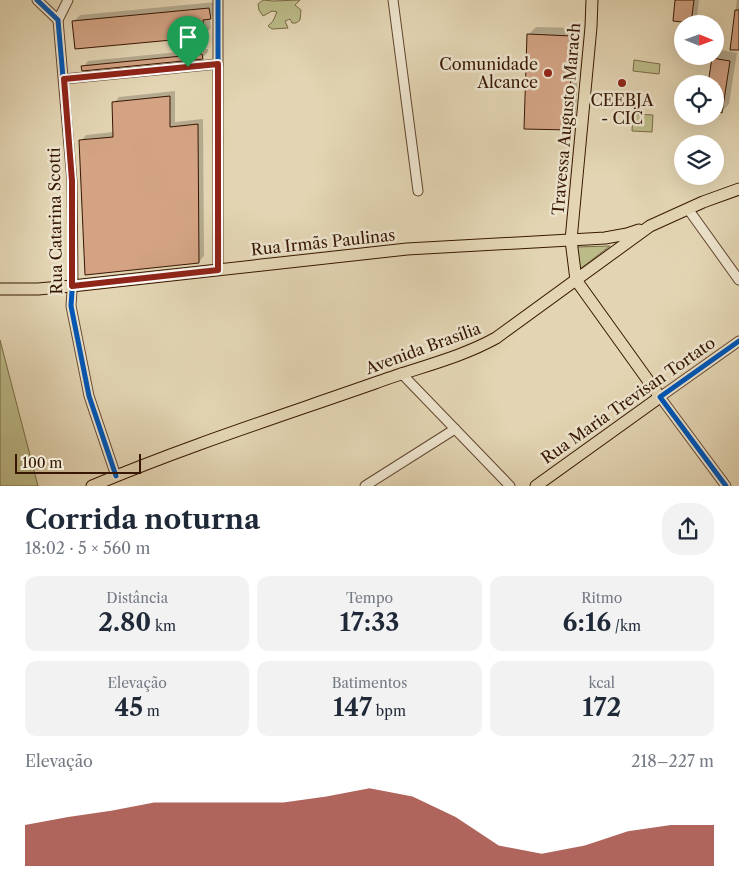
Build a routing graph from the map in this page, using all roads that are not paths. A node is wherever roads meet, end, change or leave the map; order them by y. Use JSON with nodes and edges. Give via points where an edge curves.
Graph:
{"nodes":[{"id":1,"x":37,"y":0,"type":"edge"},
{"id":2,"x":68,"y":0,"type":"edge"},
{"id":3,"x":218,"y":0,"type":"edge"},
{"id":4,"x":392,"y":0,"type":"edge"},
{"id":5,"x":592,"y":0,"type":"edge"},
{"id":6,"x":58,"y":20,"type":"junction"},
{"id":7,"x":218,"y":64,"type":"junction"},
{"id":8,"x":64,"y":79,"type":"junction"},
{"id":9,"x":739,"y":189,"type":"edge"},
{"id":10,"x":418,"y":191,"type":"dead end"},
{"id":11,"x":688,"y":209,"type":"junction"},
{"id":12,"x":650,"y":226,"type":"junction"},
{"id":13,"x":571,"y":240,"type":"junction"},
{"id":14,"x":218,"y":270,"type":"junction"},
{"id":15,"x":576,"y":280,"type":"junction"},
{"id":16,"x":739,"y":280,"type":"edge"},
{"id":17,"x":72,"y":286,"type":"junction"},
{"id":18,"x":0,"y":289,"type":"edge"},
{"id":19,"x":739,"y":341,"type":"edge"},
{"id":20,"x":402,"y":373,"type":"junction"},
{"id":21,"x":660,"y":397,"type":"junction"},
{"id":22,"x":455,"y":429,"type":"junction"},
{"id":23,"x":116,"y":476,"type":"junction"},
{"id":24,"x":92,"y":486,"type":"edge"},
{"id":25,"x":366,"y":486,"type":"edge"},
{"id":26,"x":510,"y":486,"type":"edge"},
{"id":27,"x":536,"y":486,"type":"edge"},
{"id":28,"x":726,"y":486,"type":"edge"}],
"edges":[{"from":1,"to":6,"type":"street"},
{"from":2,"to":6,"type":"street"},
{"from":3,"to":7,"type":"street"},
{"from":4,"to":10,"type":"street"},
{"from":5,"to":13,"type":"main road","name":"Travessa Augusto Marach"},
{"from":6,"to":8,"type":"street","name":"Rua Catarina Scotti"},
{"from":7,"to":8,"type":"street"},
{"from":7,"to":14,"type":"street"},
{"from":8,"to":17,"type":"street","name":"Rua Catarina Scotti","via":[[72,181]]},
{"from":9,"to":11,"type":"main road","name":"Avenida Brasília"},
{"from":11,"to":12,"type":"main road","name":"Avenida Brasília"},
{"from":11,"to":16,"type":"street"},
{"from":12,"to":13,"type":"main road","name":"Rua Irmãs Paulinas","via":[[617,236]]},
{"from":12,"to":15,"type":"main road","name":"Avenida Brasília"},
{"from":13,"to":14,"type":"main road","name":"Rua Irmãs Paulinas","via":[[407,249]]},
{"from":13,"to":15,"type":"main road","name":"Travessa Augusto Marach"},
{"from":14,"to":17,"type":"main road","name":"Rua Irmãs Paulinas"},
{"from":15,"to":20,"type":"main road","name":"Avenida Brasília","via":[[496,338],[475,349]]},
{"from":15,"to":21,"type":"main road"},
{"from":17,"to":18,"type":"main road","name":"Rua Irmãs Paulinas"},
{"from":17,"to":23,"type":"street","name":"Rua Catarina Scotti","via":[[71,306],[89,396]]},
{"from":19,"to":21,"type":"street","name":"Rua Maria Trevisan Tortato"},
{"from":20,"to":22,"type":"street"},
{"from":20,"to":23,"type":"main road","name":"Avenida Brasília"},
{"from":21,"to":27,"type":"main road","name":"Rua Maria Trevisan Tortato"},
{"from":21,"to":28,"type":"street"},
{"from":22,"to":25,"type":"street"},
{"from":22,"to":26,"type":"street"},
{"from":23,"to":24,"type":"main road","name":"Avenida Brasília"}]}
